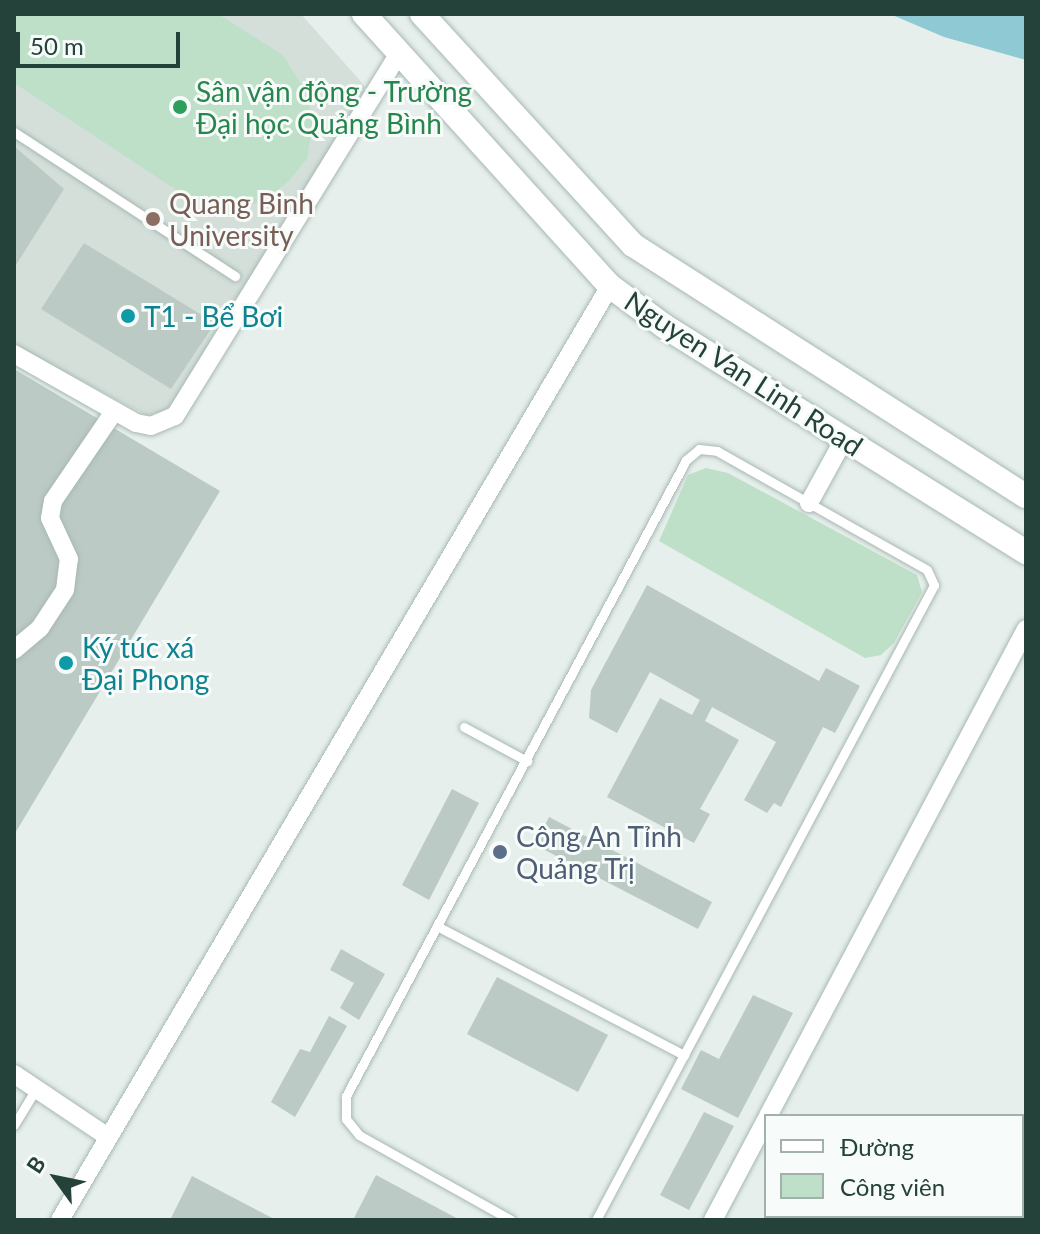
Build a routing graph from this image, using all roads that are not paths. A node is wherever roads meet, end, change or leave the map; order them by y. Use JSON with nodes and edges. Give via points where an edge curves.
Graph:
{"nodes":[{"id":1,"x":364,"y":14,"type":"edge"},
{"id":2,"x":422,"y":14,"type":"edge"},
{"id":3,"x":399,"y":53,"type":"junction"},
{"id":4,"x":14,"y":132,"type":"edge"},
{"id":5,"x":235,"y":276,"type":"dead end"},
{"id":6,"x":610,"y":286,"type":"junction"},
{"id":7,"x":14,"y":354,"type":"edge"},
{"id":8,"x":113,"y":413,"type":"junction"},
{"id":9,"x":844,"y":439,"type":"junction"},
{"id":10,"x":1026,"y":496,"type":"edge"},
{"id":11,"x":809,"y":503,"type":"junction"},
{"id":12,"x":1026,"y":552,"type":"edge"},
{"id":13,"x":1026,"y":629,"type":"edge"},
{"id":14,"x":14,"y":650,"type":"edge"},
{"id":15,"x":464,"y":727,"type":"dead end"},
{"id":16,"x":527,"y":761,"type":"junction"},
{"id":17,"x":437,"y":926,"type":"junction"},
{"id":18,"x":684,"y":1055,"type":"junction"},
{"id":19,"x":14,"y":1074,"type":"edge"},
{"id":20,"x":36,"y":1089,"type":"junction"},
{"id":21,"x":769,"y":1114,"type":"edge"},
{"id":22,"x":764,"y":1124,"type":"edge"},
{"id":23,"x":14,"y":1125,"type":"edge"},
{"id":24,"x":108,"y":1137,"type":"junction"},
{"id":25,"x":60,"y":1220,"type":"edge"},
{"id":26,"x":511,"y":1220,"type":"edge"},
{"id":27,"x":596,"y":1220,"type":"edge"},
{"id":28,"x":713,"y":1220,"type":"edge"}],
"edges":[{"from":1,"to":3,"type":"street","name":"Nguyen Van Linh Road"},
{"from":2,"to":10,"type":"street","name":"Nguyen Van Linh Road","via":[[633,245]]},
{"from":3,"to":6,"type":"street","name":"Nguyen Van Linh Road"},
{"from":3,"to":8,"type":"street","via":[[183,408],[151,426]]},
{"from":4,"to":5,"type":"lane"},
{"from":6,"to":9,"type":"street","name":"Nguyen Van Linh Road"},
{"from":6,"to":24,"type":"street"},
{"from":7,"to":8,"type":"street"},
{"from":8,"to":14,"type":"street","via":[[53,501],[50,518],[69,559],[65,590],[40,628]]},
{"from":9,"to":11,"type":"street"},
{"from":9,"to":12,"type":"street","name":"Nguyen Van Linh Road"},
{"from":11,"to":16,"type":"lane","via":[[717,451],[699,449],[686,460]]},
{"from":11,"to":18,"type":"lane","via":[[927,570],[934,585]]},
{"from":13,"to":21,"type":"street"},
{"from":15,"to":16,"type":"lane"},
{"from":16,"to":17,"type":"lane"},
{"from":17,"to":18,"type":"lane"},
{"from":17,"to":26,"type":"lane","via":[[357,1070],[346,1096],[346,1119],[359,1135]]},
{"from":18,"to":27,"type":"lane"},
{"from":19,"to":20,"type":"street"},
{"from":20,"to":23,"type":"lane"},
{"from":20,"to":24,"type":"street"},
{"from":22,"to":28,"type":"street"},
{"from":24,"to":25,"type":"street"}]}
